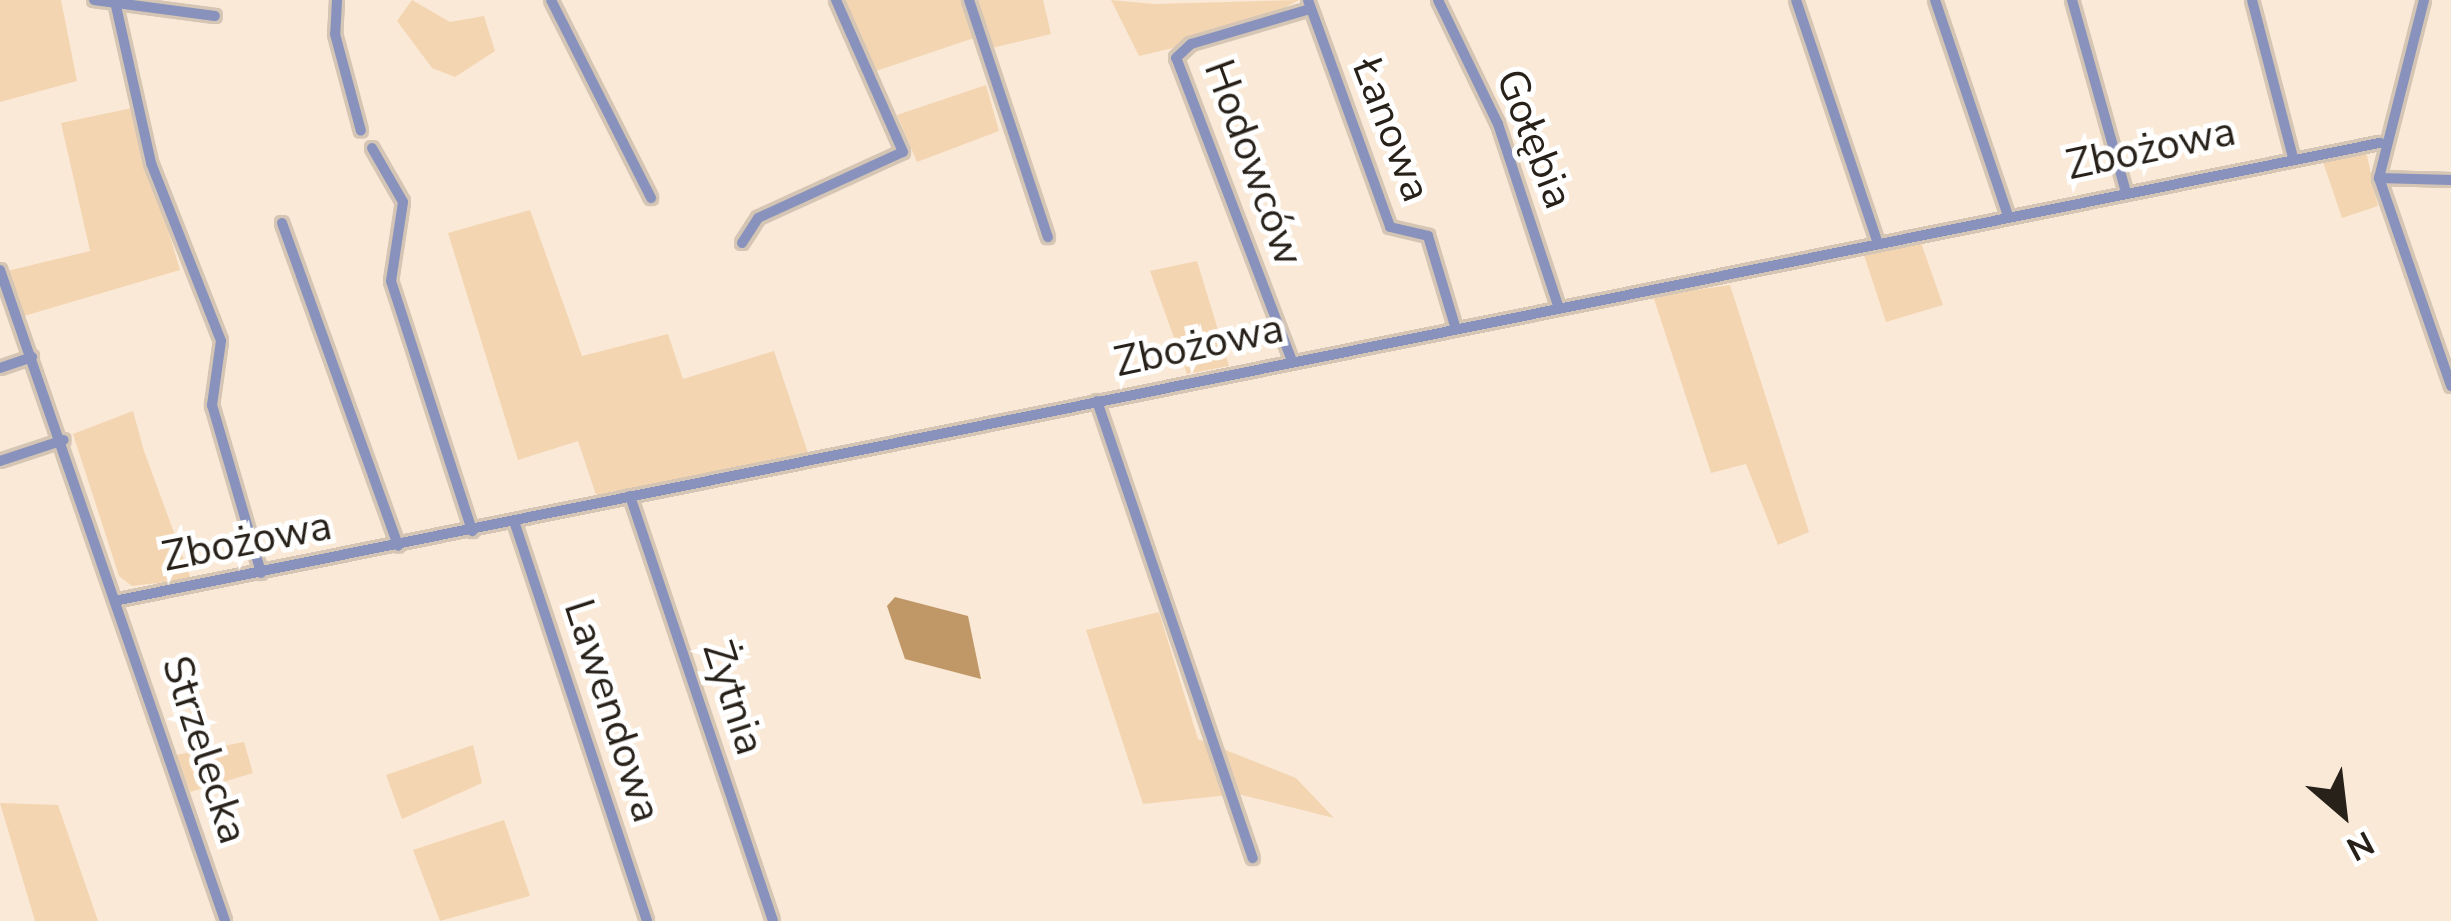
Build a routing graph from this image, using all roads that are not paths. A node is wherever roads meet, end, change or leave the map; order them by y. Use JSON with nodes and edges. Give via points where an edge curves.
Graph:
{"nodes":[{"id":1,"x":94,"y":0,"type":"edge"},
{"id":2,"x":338,"y":0,"type":"edge"},
{"id":3,"x":551,"y":0,"type":"edge"},
{"id":4,"x":836,"y":0,"type":"edge"},
{"id":5,"x":969,"y":0,"type":"edge"},
{"id":6,"x":1438,"y":0,"type":"edge"},
{"id":7,"x":1796,"y":0,"type":"edge"},
{"id":8,"x":1935,"y":0,"type":"edge"},
{"id":9,"x":2072,"y":0,"type":"edge"},
{"id":10,"x":2252,"y":0,"type":"edge"},
{"id":11,"x":2424,"y":0,"type":"edge"},
{"id":12,"x":1309,"y":4,"type":"edge"},
{"id":13,"x":116,"y":6,"type":"junction"},
{"id":14,"x":215,"y":16,"type":"dead end"},
{"id":15,"x":361,"y":131,"type":"dead end"},
{"id":16,"x":2380,"y":143,"type":"junction"},
{"id":17,"x":372,"y":148,"type":"dead end"},
{"id":18,"x":2292,"y":154,"type":"junction"},
{"id":19,"x":2379,"y":178,"type":"junction"},
{"id":20,"x":2451,"y":180,"type":"edge"},
{"id":21,"x":2125,"y":188,"type":"junction"},
{"id":22,"x":651,"y":198,"type":"dead end"},
{"id":23,"x":2008,"y":213,"type":"junction"},
{"id":24,"x":282,"y":223,"type":"dead end"},
{"id":25,"x":1048,"y":237,"type":"dead end"},
{"id":26,"x":1877,"y":240,"type":"junction"},
{"id":27,"x":742,"y":244,"type":"dead end"},
{"id":28,"x":0,"y":270,"type":"edge"},
{"id":29,"x":1558,"y":305,"type":"junction"},
{"id":30,"x":1455,"y":326,"type":"junction"},
{"id":31,"x":32,"y":357,"type":"junction"},
{"id":32,"x":1292,"y":361,"type":"junction"},
{"id":33,"x":0,"y":368,"type":"edge"},
{"id":34,"x":2451,"y":386,"type":"edge"},
{"id":35,"x":1097,"y":401,"type":"junction"},
{"id":36,"x":64,"y":440,"type":"junction"},
{"id":37,"x":0,"y":461,"type":"edge"},
{"id":38,"x":630,"y":496,"type":"junction"},
{"id":39,"x":514,"y":521,"type":"junction"},
{"id":40,"x":472,"y":531,"type":"junction"},
{"id":41,"x":398,"y":546,"type":"junction"},
{"id":42,"x":261,"y":573,"type":"junction"},
{"id":43,"x":119,"y":601,"type":"junction"},
{"id":44,"x":1253,"y":858,"type":"dead end"},
{"id":45,"x":226,"y":921,"type":"edge"},
{"id":46,"x":647,"y":921,"type":"edge"},
{"id":47,"x":772,"y":921,"type":"edge"}],
"edges":[{"from":1,"to":13,"type":"street"},
{"from":2,"to":15,"type":"street","via":[[335,34]]},
{"from":3,"to":22,"type":"street"},
{"from":4,"to":27,"type":"street","via":[[903,152],[758,218]]},
{"from":5,"to":25,"type":"street"},
{"from":6,"to":29,"type":"street","name":"Gołębia","via":[[1498,124]]},
{"from":7,"to":26,"type":"street"},
{"from":8,"to":23,"type":"street"},
{"from":9,"to":21,"type":"street"},
{"from":10,"to":18,"type":"street","name":"Zbożowa"},
{"from":11,"to":16,"type":"street"},
{"from":12,"to":30,"type":"street","name":"Łanowa","via":[[1390,227],[1428,236]]},
{"from":12,"to":32,"type":"street","name":"Hodowców","via":[[1191,44],[1176,58]]},
{"from":13,"to":14,"type":"street"},
{"from":13,"to":42,"type":"street","via":[[151,163],[221,341],[209,390]]},
{"from":16,"to":18,"type":"street","name":"Zbożowa"},
{"from":16,"to":19,"type":"street"},
{"from":17,"to":40,"type":"street","via":[[403,202],[391,281]]},
{"from":18,"to":21,"type":"street","name":"Zbożowa"},
{"from":19,"to":20,"type":"street"},
{"from":19,"to":34,"type":"street"},
{"from":21,"to":23,"type":"street","name":"Zbożowa"},
{"from":23,"to":26,"type":"street","name":"Zbożowa"},
{"from":24,"to":41,"type":"street"},
{"from":26,"to":29,"type":"street","name":"Zbożowa"},
{"from":28,"to":31,"type":"street","name":"Strzelecka"},
{"from":29,"to":30,"type":"street","name":"Zbożowa"},
{"from":30,"to":32,"type":"street","name":"Zbożowa"},
{"from":31,"to":33,"type":"street"},
{"from":31,"to":36,"type":"street","name":"Strzelecka"},
{"from":32,"to":35,"type":"street","name":"Zbożowa"},
{"from":35,"to":38,"type":"street","name":"Zbożowa"},
{"from":35,"to":44,"type":"street"},
{"from":36,"to":37,"type":"street"},
{"from":36,"to":43,"type":"street","name":"Strzelecka"},
{"from":38,"to":39,"type":"street","name":"Zbożowa"},
{"from":38,"to":47,"type":"street","name":"Żytnia"},
{"from":39,"to":40,"type":"street","name":"Zbożowa"},
{"from":39,"to":46,"type":"street","name":"Lawendowa"},
{"from":40,"to":41,"type":"street","name":"Zbożowa"},
{"from":41,"to":42,"type":"street","name":"Zbożowa"},
{"from":42,"to":43,"type":"street","name":"Zbożowa"},
{"from":43,"to":45,"type":"street","name":"Strzelecka"}]}
